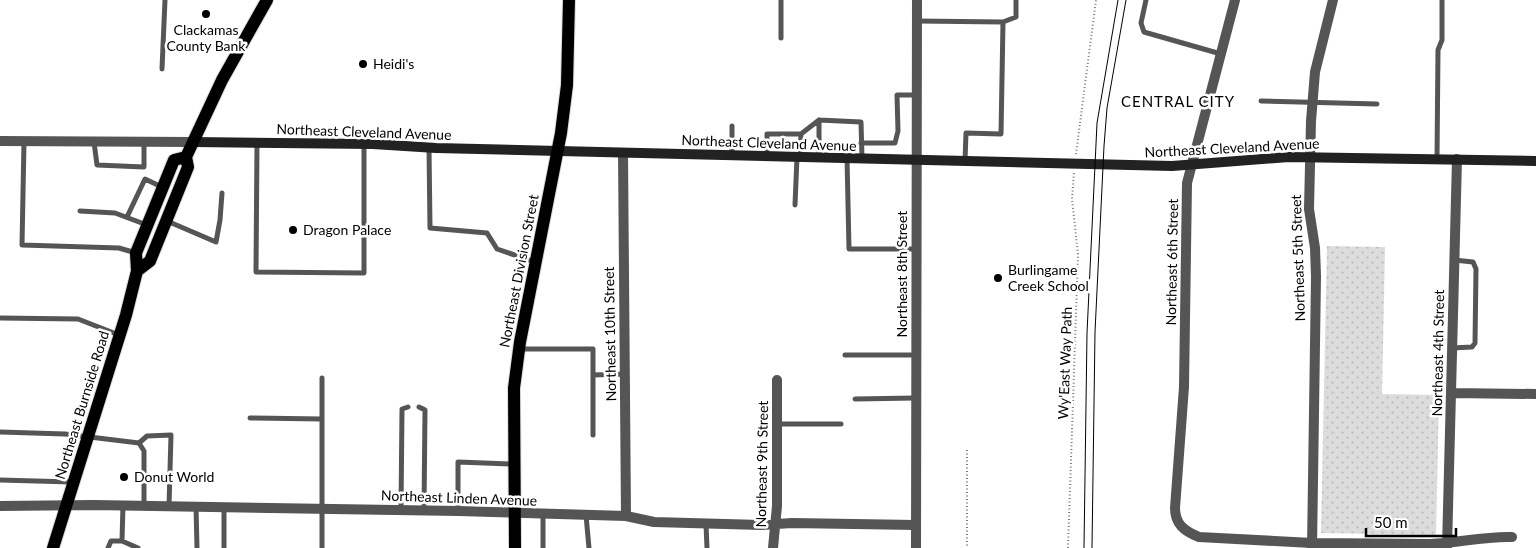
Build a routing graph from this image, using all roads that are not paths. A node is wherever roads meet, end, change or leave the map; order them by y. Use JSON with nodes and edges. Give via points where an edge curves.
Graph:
{"nodes":[{"id":1,"x":165,"y":0,"type":"edge"},
{"id":2,"x":268,"y":0,"type":"edge"},
{"id":3,"x":569,"y":0,"type":"edge"},
{"id":4,"x":781,"y":0,"type":"edge"},
{"id":5,"x":917,"y":0,"type":"edge"},
{"id":6,"x":1016,"y":0,"type":"edge"},
{"id":7,"x":1146,"y":0,"type":"edge"},
{"id":8,"x":1235,"y":0,"type":"edge"},
{"id":9,"x":1333,"y":0,"type":"edge"},
{"id":10,"x":1442,"y":0,"type":"edge"},
{"id":11,"x":916,"y":21,"type":"junction"},
{"id":12,"x":1003,"y":22,"type":"junction"},
{"id":13,"x":781,"y":38,"type":"dead end"},
{"id":14,"x":1221,"y":54,"type":"junction"},
{"id":15,"x":162,"y":69,"type":"dead end"},
{"id":16,"x":916,"y":94,"type":"junction"},
{"id":17,"x":1261,"y":101,"type":"dead end"},
{"id":18,"x":1312,"y":102,"type":"junction"},
{"id":19,"x":1377,"y":104,"type":"dead end"},
{"id":20,"x":820,"y":120,"type":"junction"},
{"id":21,"x":732,"y":126,"type":"dead end"},
{"id":22,"x":801,"y":134,"type":"junction"},
{"id":23,"x":0,"y":141,"type":"edge"},
{"id":24,"x":24,"y":142,"type":"junction"},
{"id":25,"x":94,"y":142,"type":"junction"},
{"id":26,"x":193,"y":142,"type":"junction"},
{"id":27,"x":257,"y":142,"type":"junction"},
{"id":28,"x":144,"y":143,"type":"junction"},
{"id":29,"x":861,"y":143,"type":"junction"},
{"id":30,"x":364,"y":144,"type":"junction"},
{"id":31,"x":429,"y":148,"type":"junction"},
{"id":32,"x":558,"y":151,"type":"junction"},
{"id":33,"x":623,"y":152,"type":"junction"},
{"id":34,"x":732,"y":155,"type":"junction"},
{"id":35,"x":186,"y":156,"type":"junction"},
{"id":36,"x":767,"y":156,"type":"junction"},
{"id":37,"x":1310,"y":156,"type":"junction"},
{"id":38,"x":799,"y":157,"type":"junction"},
{"id":39,"x":819,"y":158,"type":"junction"},
{"id":40,"x":847,"y":158,"type":"junction"},
{"id":41,"x":862,"y":159,"type":"junction"},
{"id":42,"x":1437,"y":159,"type":"junction"},
{"id":43,"x":1457,"y":159,"type":"junction"},
{"id":44,"x":915,"y":160,"type":"junction"},
{"id":45,"x":965,"y":161,"type":"junction"},
{"id":46,"x":1536,"y":161,"type":"edge"},
{"id":47,"x":1192,"y":166,"type":"junction"},
{"id":48,"x":144,"y":167,"type":"junction"},
{"id":49,"x":145,"y":179,"type":"junction"},
{"id":50,"x":162,"y":188,"type":"junction"},
{"id":51,"x":222,"y":193,"type":"dead end"},
{"id":52,"x":795,"y":205,"type":"dead end"},
{"id":53,"x":80,"y":211,"type":"dead end"},
{"id":54,"x":127,"y":217,"type":"junction"},
{"id":55,"x":166,"y":221,"type":"junction"},
{"id":56,"x":147,"y":225,"type":"junction"},
{"id":57,"x":915,"y":249,"type":"junction"},
{"id":58,"x":136,"y":253,"type":"junction"},
{"id":59,"x":1454,"y":260,"type":"junction"},
{"id":60,"x":536,"y":262,"type":"junction"},
{"id":61,"x":137,"y":271,"type":"junction"},
{"id":62,"x":0,"y":318,"type":"edge"},
{"id":63,"x":120,"y":335,"type":"junction"},
{"id":64,"x":1452,"y":348,"type":"junction"},
{"id":65,"x":519,"y":349,"type":"junction"},
{"id":66,"x":845,"y":355,"type":"dead end"},
{"id":67,"x":916,"y":355,"type":"junction"},
{"id":68,"x":624,"y":374,"type":"junction"},
{"id":69,"x":593,"y":375,"type":"junction"},
{"id":70,"x":322,"y":378,"type":"dead end"},
{"id":71,"x":777,"y":380,"type":"dead end"},
{"id":72,"x":1451,"y":393,"type":"junction"},
{"id":73,"x":1536,"y":394,"type":"edge"},
{"id":74,"x":916,"y":398,"type":"junction"},
{"id":75,"x":855,"y":399,"type":"dead end"},
{"id":76,"x":408,"y":406,"type":"dead end"},
{"id":77,"x":418,"y":407,"type":"dead end"},
{"id":78,"x":250,"y":418,"type":"dead end"},
{"id":79,"x":322,"y":419,"type":"junction"},
{"id":80,"x":777,"y":424,"type":"junction"},
{"id":81,"x":841,"y":424,"type":"dead end"},
{"id":82,"x":0,"y":432,"type":"edge"},
{"id":83,"x":593,"y":435,"type":"dead end"},
{"id":84,"x":88,"y":437,"type":"junction"},
{"id":85,"x":139,"y":443,"type":"junction"},
{"id":86,"x":513,"y":464,"type":"junction"},
{"id":87,"x":0,"y":480,"type":"edge"},
{"id":88,"x":74,"y":482,"type":"junction"},
{"id":89,"x":123,"y":505,"type":"junction"},
{"id":90,"x":0,"y":506,"type":"edge"},
{"id":91,"x":66,"y":506,"type":"junction"},
{"id":92,"x":144,"y":506,"type":"junction"},
{"id":93,"x":169,"y":506,"type":"junction"},
{"id":94,"x":196,"y":507,"type":"junction"},
{"id":95,"x":224,"y":507,"type":"junction"},
{"id":96,"x":322,"y":508,"type":"junction"},
{"id":97,"x":402,"y":510,"type":"junction"},
{"id":98,"x":424,"y":510,"type":"junction"},
{"id":99,"x":458,"y":511,"type":"junction"},
{"id":100,"x":514,"y":513,"type":"junction"},
{"id":101,"x":543,"y":515,"type":"junction"},
{"id":102,"x":586,"y":515,"type":"junction"},
{"id":103,"x":626,"y":516,"type":"junction"},
{"id":104,"x":706,"y":524,"type":"junction"},
{"id":105,"x":775,"y":524,"type":"junction"},
{"id":106,"x":916,"y":525,"type":"junction"},
{"id":107,"x":1512,"y":536,"type":"dead end"},
{"id":108,"x":122,"y":541,"type":"junction"},
{"id":109,"x":1312,"y":545,"type":"edge"},
{"id":110,"x":1447,"y":546,"type":"edge"},
{"id":111,"x":53,"y":548,"type":"edge"},
{"id":112,"x":108,"y":548,"type":"edge"},
{"id":113,"x":138,"y":548,"type":"edge"},
{"id":114,"x":197,"y":548,"type":"edge"},
{"id":115,"x":224,"y":548,"type":"edge"},
{"id":116,"x":322,"y":548,"type":"edge"},
{"id":117,"x":515,"y":548,"type":"edge"},
{"id":118,"x":543,"y":548,"type":"edge"},
{"id":119,"x":589,"y":548,"type":"edge"},
{"id":120,"x":707,"y":548,"type":"edge"},
{"id":121,"x":774,"y":548,"type":"edge"},
{"id":122,"x":916,"y":548,"type":"edge"}],
"edges":[{"from":1,"to":15,"type":"lane"},
{"from":2,"to":26,"type":"main road","name":"Northeast Burnside Road","via":[[222,80]]},
{"from":3,"to":32,"type":"main road","name":"Northeast Division Street","via":[[567,86]]},
{"from":4,"to":13,"type":"lane"},
{"from":5,"to":11,"type":"street","name":"Northeast 8th Street"},
{"from":6,"to":12,"type":"lane","via":[[1016,17]]},
{"from":7,"to":14,"type":"lane","via":[[1141,22],[1144,32]]},
{"from":8,"to":14,"type":"street","name":"Northeast 6th Street"},
{"from":9,"to":18,"type":"street","name":"Northeast 5th Street","via":[[1317,61]]},
{"from":10,"to":42,"type":"lane"},
{"from":11,"to":12,"type":"lane"},
{"from":11,"to":16,"type":"street","name":"Northeast 8th Street"},
{"from":12,"to":45,"type":"lane","via":[[1001,134],[966,133]]},
{"from":14,"to":47,"type":"street","name":"Northeast 6th Street"},
{"from":16,"to":29,"type":"lane","via":[[897,96],[895,143]]},
{"from":16,"to":44,"type":"street","name":"Northeast 8th Street"},
{"from":17,"to":18,"type":"lane"},
{"from":18,"to":19,"type":"lane"},
{"from":18,"to":37,"type":"street","name":"Northeast 5th Street"},
{"from":20,"to":22,"type":"lane"},
{"from":20,"to":29,"type":"lane","via":[[861,122]]},
{"from":20,"to":39,"type":"lane"},
{"from":21,"to":34,"type":"lane"},
{"from":22,"to":36,"type":"lane","via":[[767,134]]},
{"from":22,"to":38,"type":"lane"},
{"from":23,"to":24,"type":"street","name":"Northeast Cleveland Avenue"},
{"from":24,"to":25,"type":"street","name":"Northeast Cleveland Avenue"},
{"from":24,"to":58,"type":"lane","via":[[22,246],[120,248]]},
{"from":25,"to":28,"type":"street","name":"Northeast Cleveland Avenue"},
{"from":25,"to":48,"type":"lane","via":[[97,165]]},
{"from":26,"to":27,"type":"main road","name":"Northeast Cleveland Avenue"},
{"from":26,"to":28,"type":"street","name":"Northeast Cleveland Avenue"},
{"from":26,"to":35,"type":"main road","name":"Northeast Burnside Road"},
{"from":27,"to":30,"type":"main road","name":"Northeast Cleveland Avenue"},
{"from":27,"to":30,"type":"lane","via":[[256,272],[364,273]]},
{"from":28,"to":48,"type":"lane"},
{"from":29,"to":41,"type":"lane"},
{"from":30,"to":31,"type":"main road","name":"Northeast Cleveland Avenue"},
{"from":31,"to":32,"type":"main road","name":"Northeast Cleveland Avenue"},
{"from":31,"to":60,"type":"lane","via":[[430,228],[487,233],[497,249]]},
{"from":32,"to":33,"type":"main road","name":"Northeast Cleveland Avenue"},
{"from":32,"to":60,"type":"main road","name":"Northeast Division Street"},
{"from":33,"to":34,"type":"main road","name":"Northeast Cleveland Avenue"},
{"from":33,"to":68,"type":"street","name":"Northeast 10th Street"},
{"from":34,"to":36,"type":"main road","name":"Northeast Cleveland Avenue"},
{"from":35,"to":50,"type":"main road","name":"Northeast Burnside Road","via":[[174,160]]},
{"from":35,"to":55,"type":"main road","name":"Northeast Burnside Road","via":[[188,168]]},
{"from":36,"to":38,"type":"main road","name":"Northeast Cleveland Avenue"},
{"from":37,"to":42,"type":"main road","name":"Northeast Cleveland Avenue"},
{"from":37,"to":47,"type":"main road","name":"Northeast Cleveland Avenue"},
{"from":37,"to":109,"type":"street","name":"Northeast 5th Street","via":[[1309,209],[1316,276]]},
{"from":38,"to":39,"type":"main road","name":"Northeast Cleveland Avenue"},
{"from":38,"to":52,"type":"lane"},
{"from":39,"to":40,"type":"main road","name":"Northeast Cleveland Avenue"},
{"from":40,"to":41,"type":"main road","name":"Northeast Cleveland Avenue"},
{"from":40,"to":57,"type":"lane","via":[[849,248]]},
{"from":41,"to":44,"type":"main road","name":"Northeast Cleveland Avenue"},
{"from":42,"to":43,"type":"main road","name":"Northeast Cleveland Avenue"},
{"from":43,"to":46,"type":"main road","name":"Northeast Cleveland Avenue"},
{"from":43,"to":59,"type":"street","name":"Northeast 4th Street"},
{"from":44,"to":45,"type":"main road","name":"Northeast Cleveland Avenue"},
{"from":44,"to":57,"type":"street","name":"Northeast 8th Street"},
{"from":45,"to":47,"type":"main road","name":"Northeast Cleveland Avenue"},
{"from":47,"to":109,"type":"street","name":"Northeast 6th Street","via":[[1187,183],[1184,387],[1175,508],[1177,522],[1199,537]]},
{"from":48,"to":49,"type":"lane"},
{"from":49,"to":50,"type":"lane"},
{"from":49,"to":54,"type":"lane"},
{"from":50,"to":56,"type":"main road","name":"Northeast Burnside Road"},
{"from":51,"to":55,"type":"lane","via":[[216,242]]},
{"from":53,"to":54,"type":"lane"},
{"from":54,"to":56,"type":"lane"},
{"from":55,"to":61,"type":"main road","name":"Northeast Burnside Road","via":[[150,260]]},
{"from":56,"to":58,"type":"main road","name":"Northeast Burnside Road"},
{"from":57,"to":67,"type":"street","name":"Northeast 8th Street"},
{"from":58,"to":61,"type":"main road","name":"Northeast Burnside Road"},
{"from":59,"to":64,"type":"street","name":"Northeast 4th Street"},
{"from":59,"to":64,"type":"lane","via":[[1473,262],[1476,269],[1475,343],[1472,347]]},
{"from":60,"to":65,"type":"main road","name":"Northeast Division Street"},
{"from":61,"to":63,"type":"main road","name":"Northeast Burnside Road"},
{"from":62,"to":63,"type":"lane","via":[[78,320]]},
{"from":63,"to":84,"type":"main road","name":"Northeast Burnside Road"},
{"from":64,"to":72,"type":"street","name":"Northeast 4th Street"},
{"from":65,"to":69,"type":"lane","via":[[593,349]]},
{"from":65,"to":86,"type":"main road","name":"Northeast Division Street","via":[[514,388]]},
{"from":66,"to":67,"type":"lane"},
{"from":67,"to":74,"type":"street","name":"Northeast 8th Street"},
{"from":68,"to":69,"type":"lane"},
{"from":68,"to":103,"type":"street","name":"Northeast 10th Street"},
{"from":69,"to":83,"type":"lane"},
{"from":70,"to":79,"type":"lane"},
{"from":71,"to":80,"type":"street","name":"Northeast 9th Street"},
{"from":72,"to":73,"type":"street"},
{"from":72,"to":110,"type":"street","name":"Northeast 4th Street"},
{"from":74,"to":75,"type":"lane"},
{"from":74,"to":106,"type":"street","name":"Northeast 8th Street"},
{"from":76,"to":97,"type":"lane","via":[[402,409]]},
{"from":77,"to":98,"type":"lane","via":[[425,410]]},
{"from":78,"to":79,"type":"lane"},
{"from":79,"to":96,"type":"lane"},
{"from":80,"to":81,"type":"lane"},
{"from":80,"to":105,"type":"street","name":"Northeast 9th Street"},
{"from":82,"to":84,"type":"lane"},
{"from":84,"to":85,"type":"lane"},
{"from":84,"to":88,"type":"main road","name":"Northeast Burnside Road"},
{"from":85,"to":92,"type":"lane","via":[[144,451]]},
{"from":85,"to":93,"type":"lane","via":[[147,436],[171,435]]},
{"from":86,"to":99,"type":"lane","via":[[458,462]]},
{"from":86,"to":100,"type":"main road","name":"Northeast Division Street"},
{"from":87,"to":88,"type":"lane"},
{"from":88,"to":91,"type":"main road","name":"Northeast Burnside Road"},
{"from":89,"to":91,"type":"street","name":"Northeast Linden Avenue"},
{"from":89,"to":92,"type":"street","name":"Northeast Linden Avenue"},
{"from":89,"to":108,"type":"lane"},
{"from":90,"to":91,"type":"street","name":"Northeast Linden Avenue"},
{"from":91,"to":111,"type":"main road","name":"Northeast Burnside Road"},
{"from":92,"to":93,"type":"street","name":"Northeast Linden Avenue"},
{"from":93,"to":94,"type":"street","name":"Northeast Linden Avenue"},
{"from":94,"to":95,"type":"street","name":"Northeast Linden Avenue"},
{"from":94,"to":114,"type":"lane"},
{"from":95,"to":96,"type":"street","name":"Northeast Linden Avenue"},
{"from":95,"to":115,"type":"lane"},
{"from":96,"to":97,"type":"street","name":"Northeast Linden Avenue"},
{"from":96,"to":116,"type":"lane"},
{"from":97,"to":98,"type":"street","name":"Northeast Linden Avenue"},
{"from":98,"to":99,"type":"street","name":"Northeast Linden Avenue"},
{"from":99,"to":100,"type":"street","name":"Northeast Linden Avenue"},
{"from":100,"to":101,"type":"street","name":"Northeast Linden Avenue"},
{"from":100,"to":117,"type":"main road","name":"Northeast Division Street"},
{"from":101,"to":102,"type":"street","name":"Northeast Linden Avenue"},
{"from":101,"to":118,"type":"lane"},
{"from":102,"to":103,"type":"street","name":"Northeast Linden Avenue"},
{"from":102,"to":119,"type":"lane"},
{"from":103,"to":104,"type":"street","name":"Northeast Linden Avenue","via":[[654,522]]},
{"from":104,"to":105,"type":"street","name":"Northeast Linden Avenue"},
{"from":104,"to":120,"type":"lane"},
{"from":105,"to":106,"type":"street","name":"Northeast Linden Avenue"},
{"from":105,"to":121,"type":"street","name":"Northeast 9th Street"},
{"from":106,"to":122,"type":"street","name":"Northeast 8th Street"},
{"from":107,"to":110,"type":"street","via":[[1486,536]]},
{"from":108,"to":112,"type":"lane","via":[[111,540]]},
{"from":108,"to":113,"type":"lane"},
{"from":109,"to":110,"type":"street"}]}
